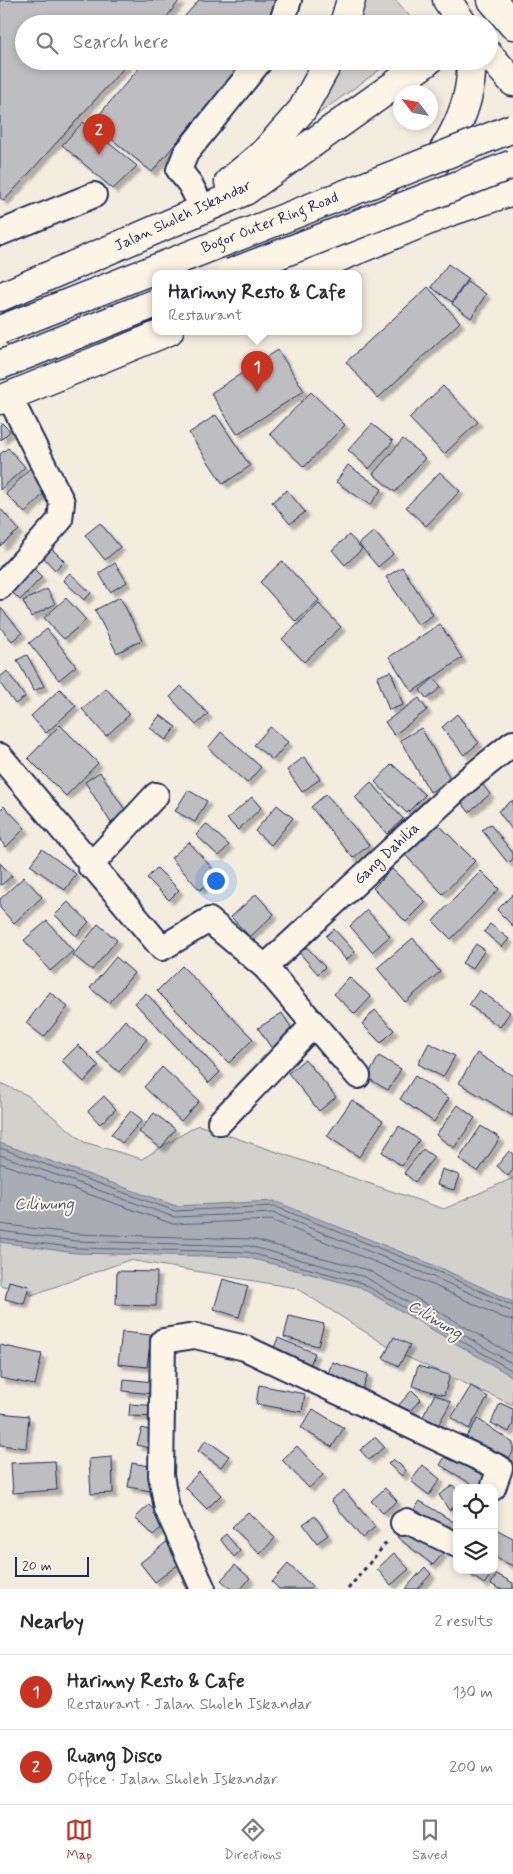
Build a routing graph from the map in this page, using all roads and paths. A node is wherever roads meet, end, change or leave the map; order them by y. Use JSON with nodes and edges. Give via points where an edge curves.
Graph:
{"nodes":[{"id":1,"x":289,"y":0,"type":"edge"},
{"id":2,"x":351,"y":0,"type":"edge"},
{"id":3,"x":447,"y":0,"type":"edge"},
{"id":4,"x":285,"y":15,"type":"edge"},
{"id":5,"x":347,"y":15,"type":"edge"},
{"id":6,"x":457,"y":15,"type":"edge"},
{"id":7,"x":498,"y":65,"type":"edge"},
{"id":8,"x":253,"y":70,"type":"edge"},
{"id":9,"x":324,"y":70,"type":"edge"},
{"id":10,"x":415,"y":70,"type":"edge"},
{"id":11,"x":471,"y":70,"type":"edge"},
{"id":12,"x":513,"y":82,"type":"edge"},
{"id":13,"x":513,"y":128,"type":"edge"},
{"id":14,"x":513,"y":164,"type":"edge"},
{"id":15,"x":513,"y":191,"type":"edge"},
{"id":16,"x":94,"y":196,"type":"dead end"},
{"id":17,"x":201,"y":205,"type":"junction"},
{"id":18,"x":513,"y":210,"type":"edge"},
{"id":19,"x":449,"y":212,"type":"junction"},
{"id":20,"x":172,"y":224,"type":"junction"},
{"id":21,"x":0,"y":233,"type":"edge"},
{"id":22,"x":363,"y":246,"type":"junction"},
{"id":23,"x":152,"y":270,"type":"edge"},
{"id":24,"x":152,"y":270,"type":"edge"},
{"id":25,"x":240,"y":270,"type":"edge"},
{"id":26,"x":308,"y":270,"type":"edge"},
{"id":27,"x":0,"y":297,"type":"edge"},
{"id":28,"x":152,"y":304,"type":"edge"},
{"id":29,"x":0,"y":330,"type":"edge"},
{"id":30,"x":159,"y":335,"type":"edge"},
{"id":31,"x":0,"y":364,"type":"edge"},
{"id":32,"x":5,"y":398,"type":"edge"},
{"id":33,"x":0,"y":588,"type":"edge"},
{"id":34,"x":513,"y":743,"type":"edge"},
{"id":35,"x":0,"y":756,"type":"edge"},
{"id":36,"x":7,"y":781,"type":"edge"},
{"id":37,"x":156,"y":796,"type":"dead end"},
{"id":38,"x":90,"y":866,"type":"junction"},
{"id":39,"x":265,"y":967,"type":"junction"},
{"id":40,"x":314,"y":1024,"type":"junction"},
{"id":41,"x":358,"y":1076,"type":"dead end"},
{"id":42,"x":220,"y":1122,"type":"dead end"},
{"id":43,"x":494,"y":1484,"type":"edge"},
{"id":44,"x":403,"y":1523,"type":"joint"},
{"id":45,"x":453,"y":1543,"type":"edge"},
{"id":46,"x":203,"y":1589,"type":"edge"},
{"id":47,"x":348,"y":1589,"type":"edge"}],
"edges":[{"from":1,"to":4,"type":"street"},
{"from":2,"to":5,"type":"highway"},
{"from":3,"to":6,"type":"highway"},
{"from":7,"to":12,"type":"highway"},
{"from":8,"to":17,"type":"street","via":[[186,153],[179,170]]},
{"from":9,"to":17,"type":"highway","via":[[302,110],[264,153]]},
{"from":10,"to":20,"type":"highway","name":"Jalan Sholeh Iskandar","via":[[244,191]]},
{"from":11,"to":22,"type":"highway","via":[[472,82],[458,125],[430,172],[395,216]]},
{"from":13,"to":24,"type":"highway","name":"Bogor Outer Ring Road","bridge":true},
{"from":14,"to":25,"type":"highway","bridge":true},
{"from":15,"to":19,"type":"highway"},
{"from":16,"to":21,"type":"street"},
{"from":17,"to":20,"type":"highway"},
{"from":18,"to":19,"type":"highway"},
{"from":19,"to":22,"type":"highway"},
{"from":20,"to":27,"type":"highway","name":"Jalan Sholeh Iskandar"},
{"from":22,"to":26,"type":"highway"},
{"from":23,"to":29,"type":"highway","name":"Bogor Outer Ring Road","bridge":true},
{"from":28,"to":31,"type":"highway"},
{"from":30,"to":32,"type":"highway"},
{"from":32,"to":33,"type":"street","via":[[62,502],[60,520]]},
{"from":34,"to":39,"type":"street","name":"Gang Dahilia","via":[[466,781]]},
{"from":35,"to":36,"type":"street"},
{"from":36,"to":38,"type":"street"},
{"from":37,"to":38,"type":"street"},
{"from":38,"to":39,"type":"street","via":[[162,948],[209,920]]},
{"from":39,"to":40,"type":"street"},
{"from":40,"to":41,"type":"street"},
{"from":40,"to":42,"type":"street"},
{"from":43,"to":46,"type":"street","via":[[500,1468],[246,1348],[195,1336],[163,1341],[161,1475],[167,1509]]},
{"from":44,"to":45,"type":"street","via":[[406,1521]]},
{"from":44,"to":47,"type":"path"}]}
